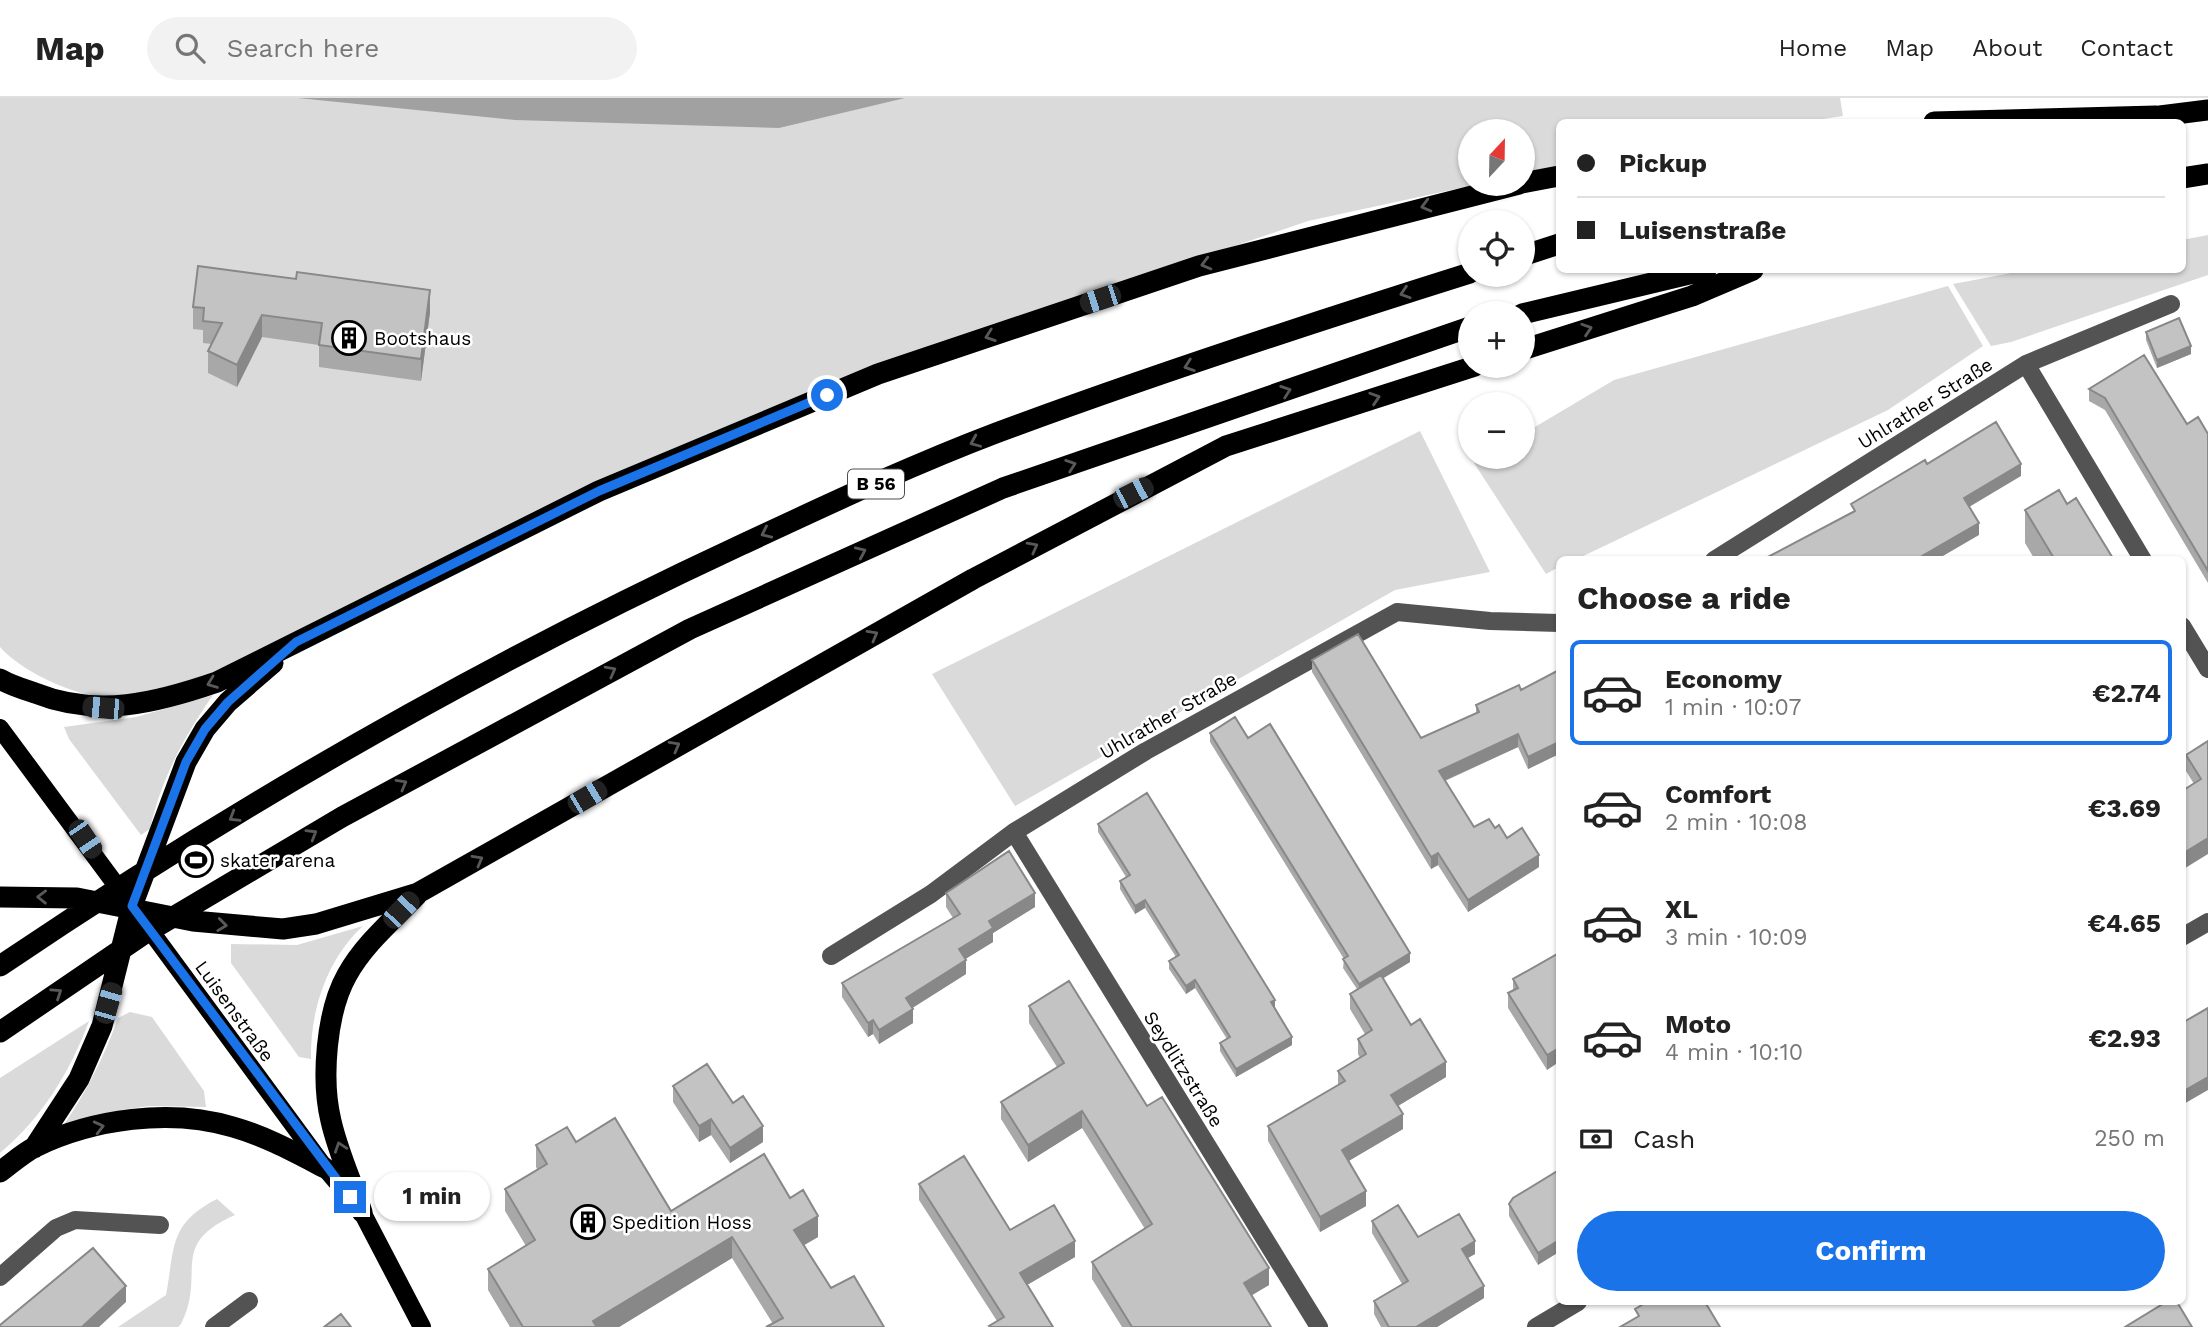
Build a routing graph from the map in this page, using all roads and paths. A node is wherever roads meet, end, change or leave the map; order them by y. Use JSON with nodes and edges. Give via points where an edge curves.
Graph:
{"nodes":[{"id":1,"x":2208,"y":110,"type":"edge"},
{"id":2,"x":2156,"y":116,"type":"junction"},
{"id":3,"x":2045,"y":119,"type":"edge"},
{"id":4,"x":2140,"y":119,"type":"edge"},
{"id":5,"x":2208,"y":174,"type":"edge"},
{"id":6,"x":1556,"y":177,"type":"edge"},
{"id":7,"x":2186,"y":177,"type":"edge"},
{"id":8,"x":1535,"y":180,"type":"edge"},
{"id":9,"x":1471,"y":196,"type":"edge"},
{"id":10,"x":1556,"y":245,"type":"edge"},
{"id":11,"x":1535,"y":252,"type":"edge"},
{"id":12,"x":1693,"y":273,"type":"edge"},
{"id":13,"x":1746,"y":273,"type":"edge"},
{"id":14,"x":1458,"y":277,"type":"edge"},
{"id":15,"x":2171,"y":304,"type":"dead end"},
{"id":16,"x":1535,"y":311,"type":"edge"},
{"id":17,"x":1458,"y":331,"type":"edge"},
{"id":18,"x":1535,"y":346,"type":"edge"},
{"id":19,"x":2026,"y":364,"type":"junction"},
{"id":20,"x":1458,"y":371,"type":"edge"},
{"id":21,"x":1720,"y":556,"type":"edge"},
{"id":22,"x":2141,"y":556,"type":"edge"},
{"id":23,"x":1556,"y":623,"type":"edge"},
{"id":24,"x":2186,"y":633,"type":"edge"},
{"id":25,"x":296,"y":642,"type":"junction"},
{"id":26,"x":2208,"y":669,"type":"edge"},
{"id":27,"x":0,"y":679,"type":"edge"},
{"id":28,"x":0,"y":728,"type":"edge"},
{"id":29,"x":1014,"y":832,"type":"junction"},
{"id":30,"x":418,"y":893,"type":"junction"},
{"id":31,"x":0,"y":897,"type":"edge"},
{"id":32,"x":132,"y":906,"type":"junction"},
{"id":33,"x":2208,"y":922,"type":"edge"},
{"id":34,"x":2186,"y":935,"type":"edge"},
{"id":35,"x":831,"y":956,"type":"dead end"},
{"id":36,"x":0,"y":967,"type":"edge"},
{"id":37,"x":0,"y":1032,"type":"edge"},
{"id":38,"x":34,"y":1148,"type":"junction"},
{"id":39,"x":326,"y":1168,"type":"junction"},
{"id":40,"x":0,"y":1172,"type":"edge"},
{"id":41,"x":362,"y":1212,"type":"junction"},
{"id":42,"x":160,"y":1225,"type":"dead end"},
{"id":43,"x":0,"y":1277,"type":"edge"},
{"id":44,"x":248,"y":1301,"type":"dead end"},
{"id":45,"x":1573,"y":1305,"type":"edge"},
{"id":46,"x":214,"y":1327,"type":"edge"},
{"id":47,"x":422,"y":1327,"type":"edge"},
{"id":48,"x":1319,"y":1327,"type":"edge"},
{"id":49,"x":1536,"y":1327,"type":"edge"}],
"edges":[{"from":1,"to":2,"type":"highway"},
{"from":2,"to":3,"type":"highway"},
{"from":2,"to":4,"type":"highway"},
{"from":5,"to":7,"type":"highway"},
{"from":6,"to":8,"type":"highway"},
{"from":9,"to":25,"type":"highway","one_way":true,"via":[[1199,266],[878,374],[599,491]]},
{"from":10,"to":11,"type":"highway"},
{"from":12,"to":16,"type":"highway"},
{"from":18,"to":13,"type":"highway","one_way":true,"via":[[1692,296]]},
{"from":14,"to":36,"type":"highway","number":"B 56","one_way":true,"via":[[1298,327],[994,434],[658,583],[493,666],[314,769],[122,883]]},
{"from":15,"to":19,"type":"street","name":"Uhlrather Straße"},
{"from":37,"to":17,"type":"highway","one_way":true,"via":[[141,936],[342,817],[690,629],[1003,488]]},
{"from":19,"to":21,"type":"street","name":"Uhlrather Straße"},
{"from":19,"to":22,"type":"street"},
{"from":30,"to":20,"type":"highway","one_way":true,"via":[[973,579],[1226,446]]},
{"from":23,"to":29,"type":"street","name":"Uhlrather Straße","via":[[1397,612],[1146,751]]},
{"from":24,"to":26,"type":"street"},
{"from":25,"to":27,"type":"highway","one_way":true,"via":[[217,681],[164,700],[127,706],[61,704]]},
{"from":25,"to":32,"type":"highway","via":[[228,702],[205,729],[186,762]]},
{"from":28,"to":32,"type":"main road","name":"Luisenstraße"},
{"from":29,"to":35,"type":"street","name":"Uhlrather Straße","via":[[931,894]]},
{"from":29,"to":48,"type":"street","name":"Seydlitzstraße"},
{"from":32,"to":30,"type":"highway","one_way":true,"via":[[193,921],[283,929],[316,924]]},
{"from":41,"to":30,"type":"highway","one_way":true,"via":[[330,1119],[326,1053],[346,976],[368,945]]},
{"from":32,"to":31,"type":"highway","one_way":true,"via":[[77,898]]},
{"from":32,"to":38,"type":"highway","via":[[102,1026],[79,1080]]},
{"from":32,"to":39,"type":"main road","name":"Luisenstraße"},
{"from":33,"to":34,"type":"street"},
{"from":38,"to":39,"type":"highway","one_way":true,"via":[[98,1126],[192,1118],[233,1127]]},
{"from":38,"to":40,"type":"highway"},
{"from":39,"to":41,"type":"main road","name":"Luisenstraße"},
{"from":41,"to":47,"type":"main road","name":"Luisenstraße"},
{"from":42,"to":43,"type":"street","via":[[75,1220],[56,1228]]},
{"from":44,"to":46,"type":"street"},
{"from":45,"to":49,"type":"street"}]}
